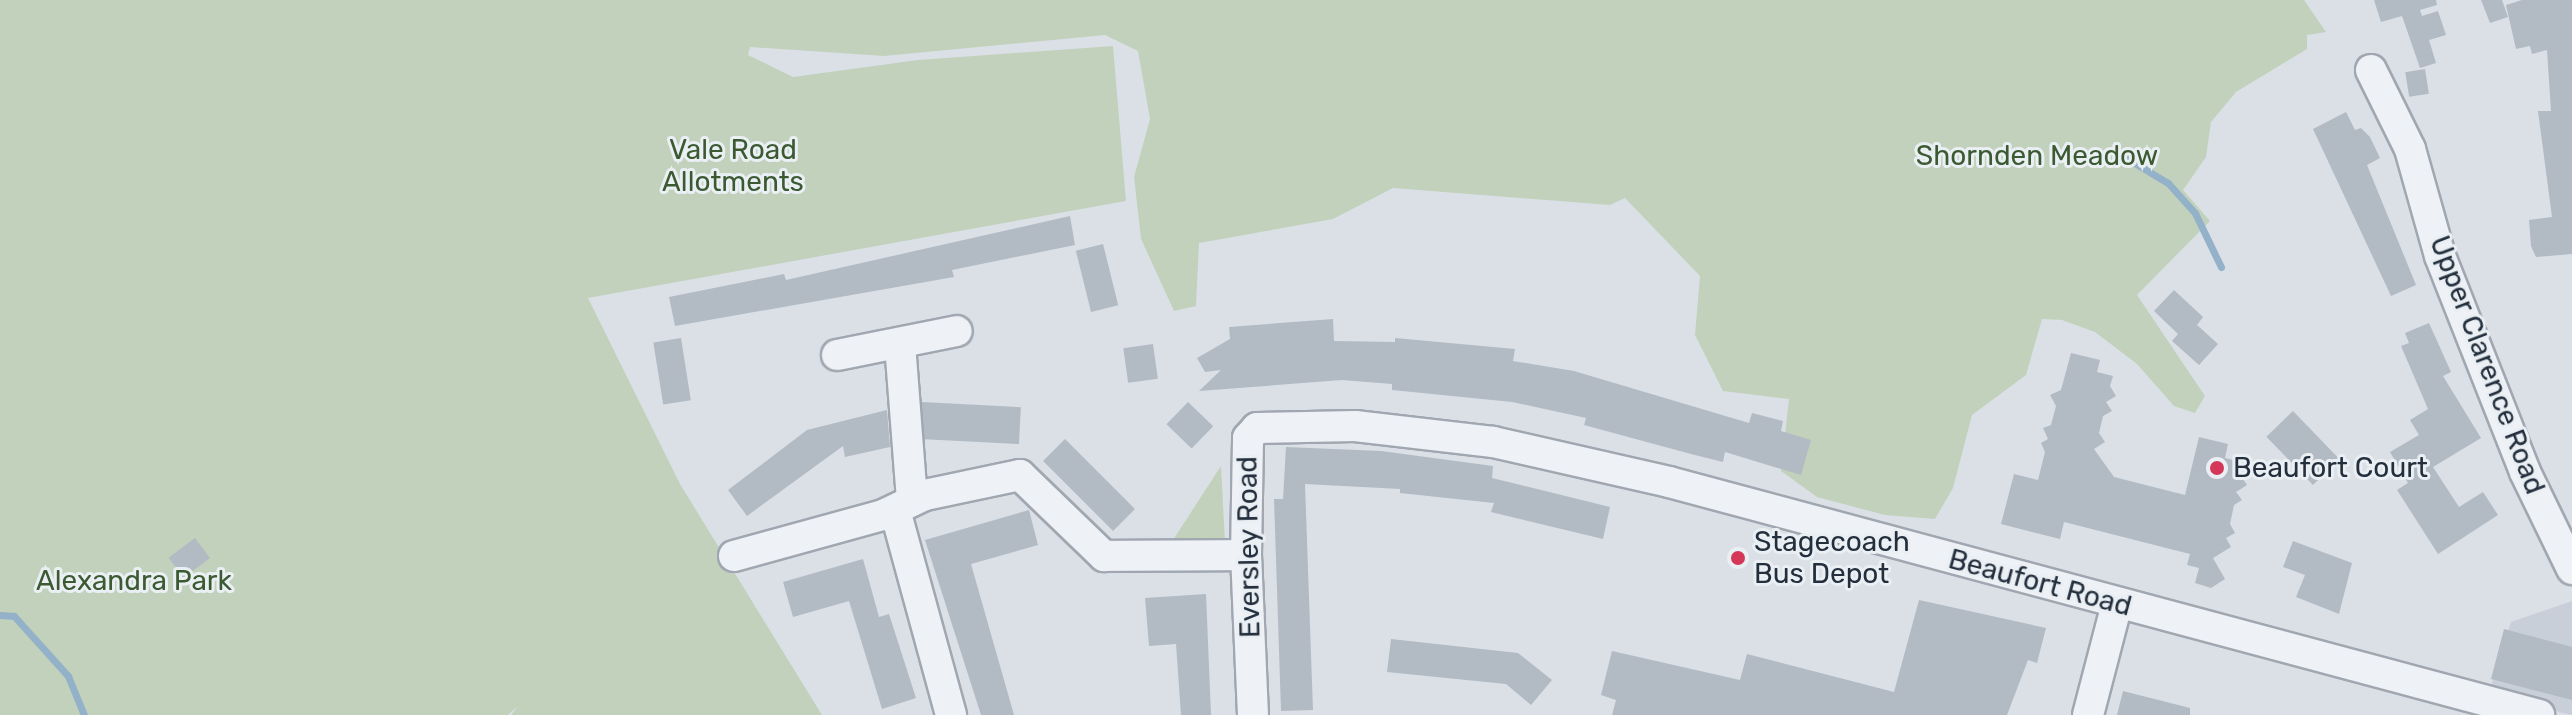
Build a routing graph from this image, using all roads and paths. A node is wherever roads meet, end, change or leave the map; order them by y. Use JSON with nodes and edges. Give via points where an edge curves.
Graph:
{"nodes":[{"id":1,"x":2371,"y":70,"type":"dead end"},
{"id":2,"x":957,"y":331,"type":"dead end"},
{"id":3,"x":900,"y":344,"type":"junction"},
{"id":4,"x":837,"y":355,"type":"dead end"},
{"id":5,"x":1493,"y":442,"type":"joint"},
{"id":6,"x":904,"y":505,"type":"junction"},
{"id":7,"x":1246,"y":555,"type":"junction"},
{"id":8,"x":734,"y":556,"type":"dead end"},
{"id":9,"x":2572,"y":569,"type":"edge"},
{"id":10,"x":2117,"y":604,"type":"junction"},
{"id":11,"x":2439,"y":703,"type":"edge"},
{"id":12,"x":951,"y":715,"type":"edge"},
{"id":13,"x":1253,"y":715,"type":"edge"},
{"id":14,"x":2088,"y":715,"type":"edge"},
{"id":15,"x":2539,"y":715,"type":"edge"}],
"edges":[{"from":1,"to":9,"type":"street","name":"Upper Clarence Road","via":[[2410,149],[2440,256],[2525,472]]},
{"from":2,"to":3,"type":"street"},
{"from":3,"to":4,"type":"street"},
{"from":3,"to":6,"type":"street"},
{"from":5,"to":7,"type":"street","name":"Eversley Road","via":[[1355,426],[1257,428],[1248,438]]},
{"from":5,"to":10,"type":"street","name":"Beaufort Road","via":[[1669,482]]},
{"from":6,"to":7,"type":"street","via":[[983,479],[1020,475],[1104,556]]},
{"from":6,"to":8,"type":"street"},
{"from":6,"to":12,"type":"street"},
{"from":7,"to":13,"type":"street","name":"Eversley Road"},
{"from":10,"to":11,"type":"street","name":"Beaufort Road"},
{"from":10,"to":14,"type":"street"},
{"from":11,"to":15,"type":"street","name":"Beaufort Road"}]}
